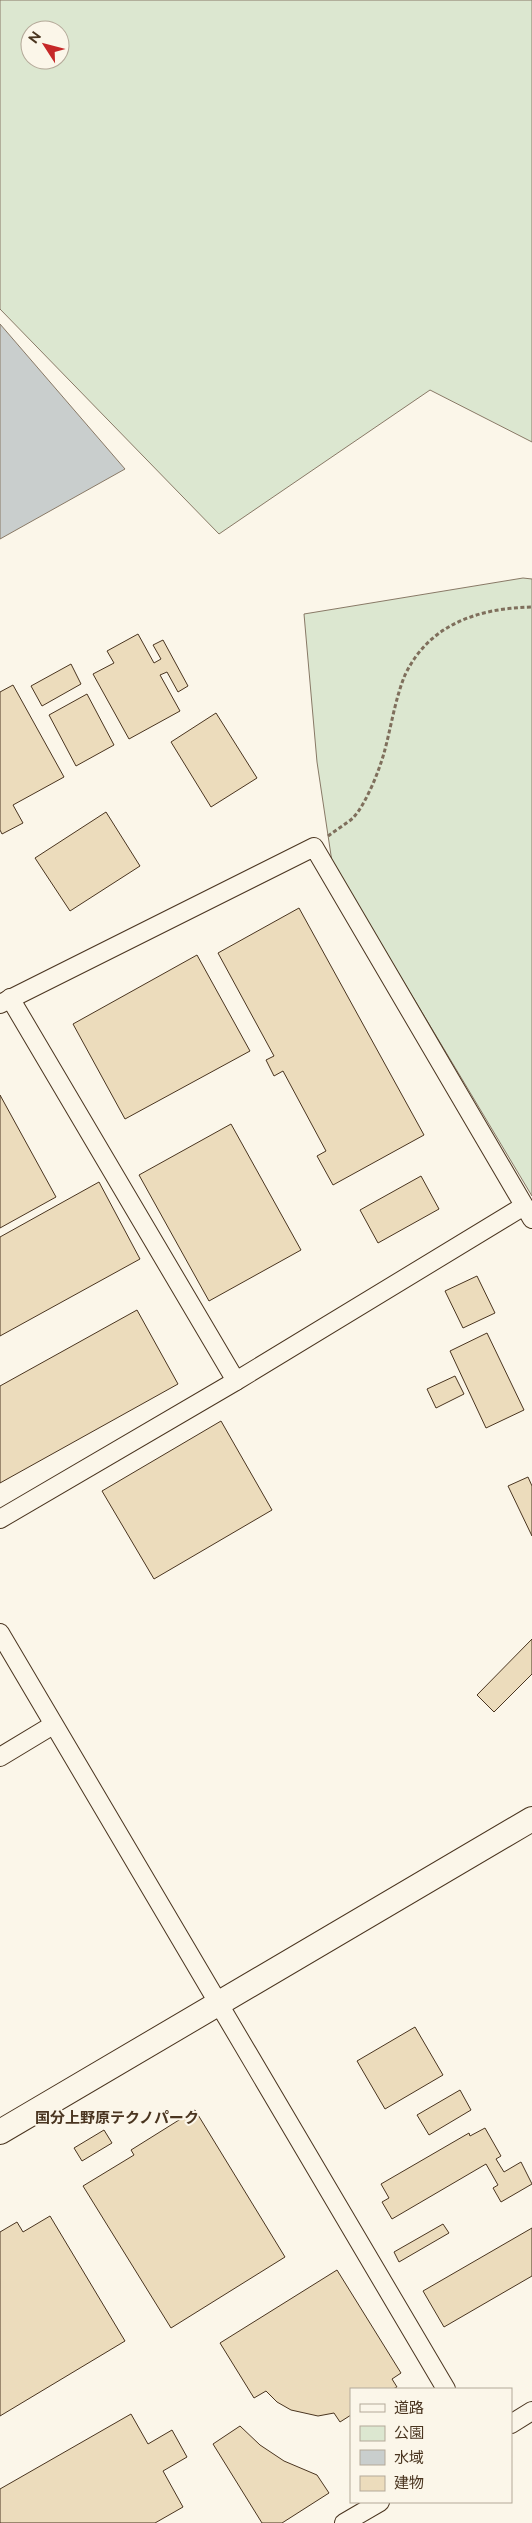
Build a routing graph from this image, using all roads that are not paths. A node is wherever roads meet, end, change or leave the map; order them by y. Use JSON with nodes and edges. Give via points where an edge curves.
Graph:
{"nodes":[{"id":1,"x":5,"y":1001,"type":"edge"},
{"id":2,"x":528,"y":1213,"type":"edge"},
{"id":3,"x":236,"y":1381,"type":"junction"},
{"id":4,"x":0,"y":1519,"type":"edge"},
{"id":5,"x":0,"y":1633,"type":"edge"},
{"id":6,"x":53,"y":1725,"type":"junction"},
{"id":7,"x":0,"y":1757,"type":"edge"},
{"id":8,"x":532,"y":1818,"type":"edge"},
{"id":9,"x":217,"y":2004,"type":"junction"},
{"id":10,"x":0,"y":2132,"type":"edge"},
{"id":11,"x":445,"y":2388,"type":"edge"},
{"id":12,"x":532,"y":2411,"type":"edge"},
{"id":13,"x":512,"y":2423,"type":"edge"},
{"id":14,"x":378,"y":2503,"type":"edge"},
{"id":15,"x":344,"y":2523,"type":"edge"}],
"edges":[{"from":1,"to":2,"type":"street","via":[[314,847]]},
{"from":1,"to":3,"type":"street"},
{"from":2,"to":3,"type":"street"},
{"from":3,"to":4,"type":"street"},
{"from":5,"to":6,"type":"street"},
{"from":6,"to":7,"type":"street"},
{"from":6,"to":9,"type":"street"},
{"from":8,"to":9,"type":"street"},
{"from":9,"to":10,"type":"street"},
{"from":9,"to":11,"type":"street"},
{"from":12,"to":13,"type":"street"},
{"from":14,"to":15,"type":"street"}]}
